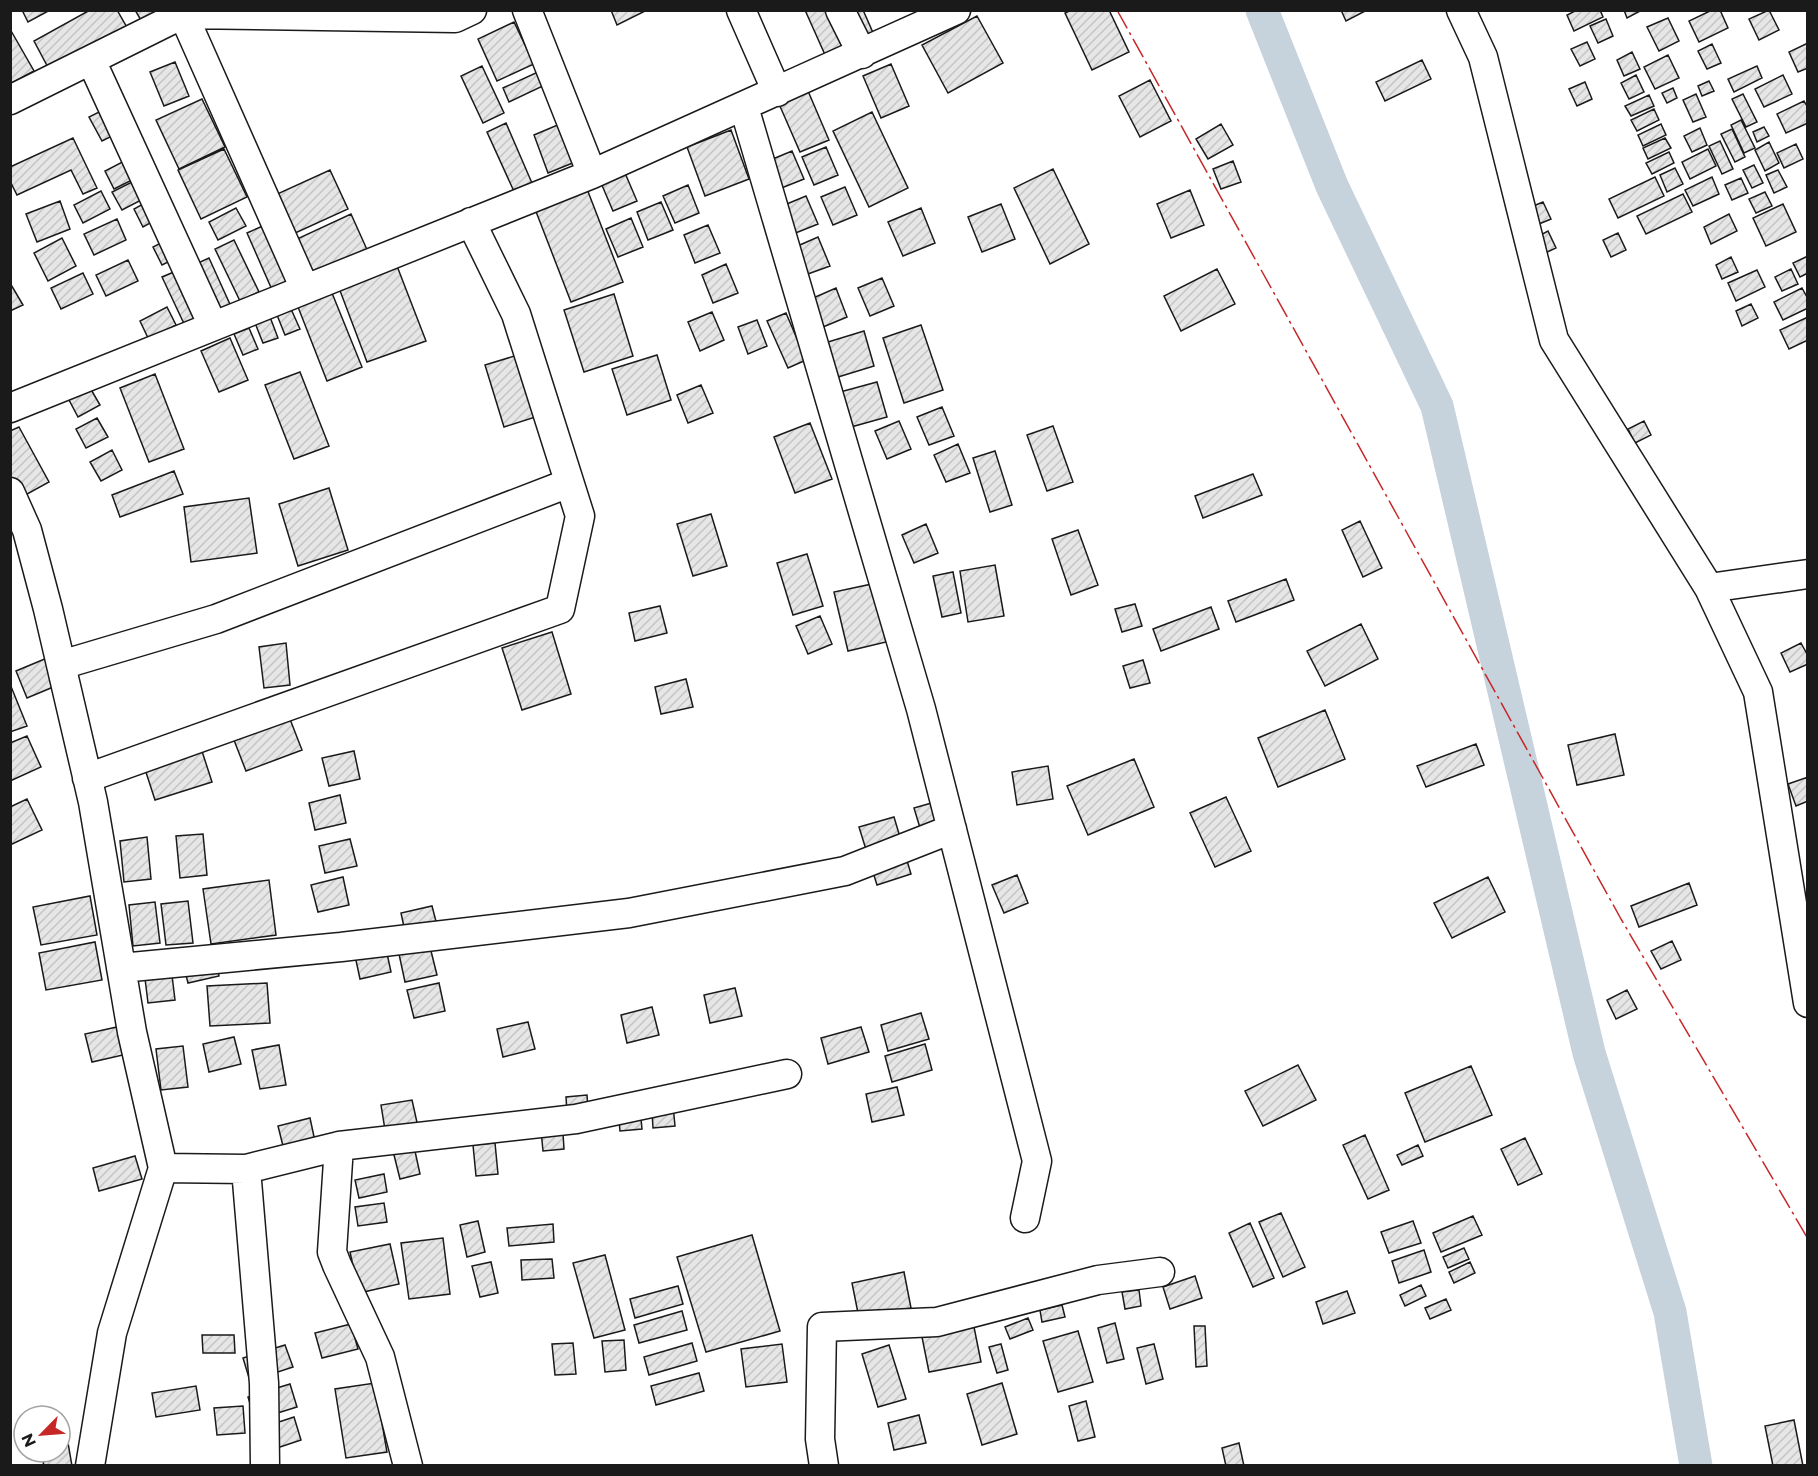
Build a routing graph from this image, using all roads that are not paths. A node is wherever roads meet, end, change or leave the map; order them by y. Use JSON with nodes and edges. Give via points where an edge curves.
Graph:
{"nodes":[{"id":1,"x":472,"y":10,"type":"edge"},
{"id":2,"x":526,"y":10,"type":"edge"},
{"id":3,"x":741,"y":10,"type":"edge"},
{"id":4,"x":840,"y":10,"type":"edge"},
{"id":5,"x":956,"y":10,"type":"edge"},
{"id":6,"x":1461,"y":10,"type":"edge"},
{"id":7,"x":186,"y":12,"type":"edge"},
{"id":8,"x":862,"y":54,"type":"junction"},
{"id":9,"x":92,"y":60,"type":"junction"},
{"id":10,"x":777,"y":92,"type":"junction"},
{"id":11,"x":10,"y":100,"type":"edge"},
{"id":12,"x":744,"y":107,"type":"junction"},
{"id":13,"x":592,"y":174,"type":"junction"},
{"id":14,"x":471,"y":222,"type":"junction"},
{"id":15,"x":305,"y":290,"type":"junction"},
{"id":16,"x":213,"y":326,"type":"junction"},
{"id":17,"x":10,"y":408,"type":"edge"},
{"id":18,"x":569,"y":483,"type":"junction"},
{"id":19,"x":10,"y":492,"type":"edge"},
{"id":20,"x":19,"y":536,"type":"edge"},
{"id":21,"x":1808,"y":574,"type":"edge"},
{"id":22,"x":1709,"y":588,"type":"junction"},
{"id":23,"x":61,"y":665,"type":"junction"},
{"id":24,"x":87,"y":778,"type":"junction"},
{"id":25,"x":952,"y":829,"type":"junction"},
{"id":26,"x":122,"y":968,"type":"junction"},
{"id":27,"x":1808,"y":1003,"type":"edge"},
{"id":28,"x":787,"y":1074,"type":"dead end"},
{"id":29,"x":339,"y":1146,"type":"junction"},
{"id":30,"x":163,"y":1168,"type":"junction"},
{"id":31,"x":246,"y":1169,"type":"junction"},
{"id":32,"x":1025,"y":1218,"type":"dead end"},
{"id":33,"x":1160,"y":1272,"type":"dead end"},
{"id":34,"x":90,"y":1466,"type":"edge"},
{"id":35,"x":265,"y":1466,"type":"edge"},
{"id":36,"x":408,"y":1466,"type":"edge"},
{"id":37,"x":824,"y":1466,"type":"edge"}],
"edges":[{"from":1,"to":7,"type":"street","via":[[455,18]]},
{"from":2,"to":13,"type":"street"},
{"from":3,"to":10,"type":"street"},
{"from":4,"to":8,"type":"street"},
{"from":5,"to":8,"type":"street"},
{"from":6,"to":22,"type":"street","via":[[1483,57],[1554,340]]},
{"from":7,"to":9,"type":"street"},
{"from":7,"to":15,"type":"street"},
{"from":8,"to":10,"type":"street"},
{"from":9,"to":11,"type":"street"},
{"from":9,"to":16,"type":"street"},
{"from":10,"to":12,"type":"street"},
{"from":12,"to":13,"type":"street"},
{"from":12,"to":25,"type":"street","via":[[921,709]]},
{"from":13,"to":14,"type":"street"},
{"from":14,"to":15,"type":"street"},
{"from":14,"to":18,"type":"street","via":[[516,314]]},
{"from":15,"to":16,"type":"street"},
{"from":16,"to":17,"type":"street"},
{"from":18,"to":23,"type":"street","via":[[216,619]]},
{"from":18,"to":24,"type":"street","via":[[579,516],[560,609]]},
{"from":19,"to":20,"type":"street"},
{"from":20,"to":23,"type":"street"},
{"from":21,"to":22,"type":"street"},
{"from":22,"to":27,"type":"street","via":[[1758,693]]},
{"from":23,"to":24,"type":"street"},
{"from":24,"to":26,"type":"street"},
{"from":25,"to":26,"type":"street","via":[[845,871],[629,913]]},
{"from":25,"to":32,"type":"street","via":[[1037,1161]]},
{"from":26,"to":30,"type":"street","via":[[132,1032]]},
{"from":28,"to":29,"type":"street","via":[[576,1119]]},
{"from":29,"to":31,"type":"street"},
{"from":29,"to":36,"type":"street","via":[[332,1252],[380,1358]]},
{"from":30,"to":31,"type":"street"},
{"from":30,"to":34,"type":"street","via":[[112,1333]]},
{"from":31,"to":35,"type":"street","via":[[264,1383]]},
{"from":33,"to":37,"type":"street","via":[[1098,1280],[937,1322],[822,1327],[820,1439]]}]}
